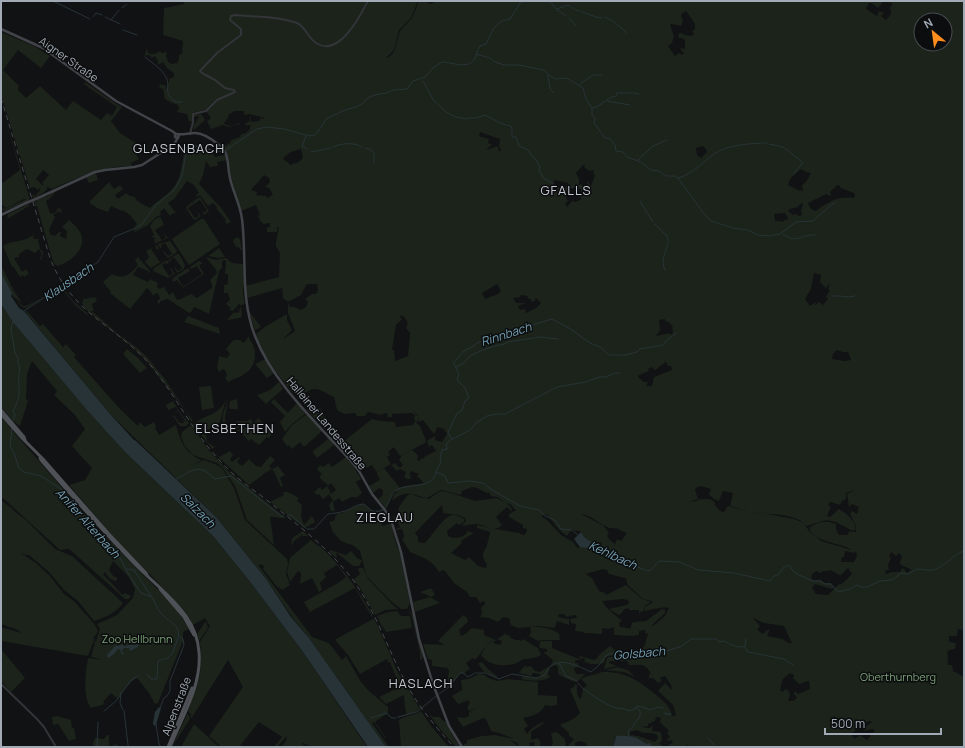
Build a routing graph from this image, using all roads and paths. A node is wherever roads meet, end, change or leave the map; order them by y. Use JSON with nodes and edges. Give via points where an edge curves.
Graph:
{"nodes":[{"id":1,"x":368,"y":1,"type":"edge"},
{"id":2,"x":1,"y":30,"type":"edge"},
{"id":3,"x":189,"y":134,"type":"junction"},
{"id":4,"x":177,"y":136,"type":"junction"},
{"id":5,"x":1,"y":215,"type":"edge"},
{"id":6,"x":1,"y":410,"type":"edge"},
{"id":7,"x":1,"y":414,"type":"edge"},
{"id":8,"x":25,"y":440,"type":"junction"},
{"id":9,"x":1,"y":684,"type":"edge"},
{"id":10,"x":56,"y":747,"type":"edge"},
{"id":11,"x":169,"y":747,"type":"edge"},
{"id":12,"x":462,"y":747,"type":"edge"}],
"edges":[{"from":1,"to":3,"type":"street","via":[[348,33],[338,42],[328,45],[316,43],[296,23],[268,17],[231,16],[230,20],[241,30],[242,35],[217,53],[200,71],[226,89],[235,92],[217,100],[206,111],[194,113]]},
{"from":2,"to":4,"type":"main road","name":"Aigner Straße","via":[[43,48],[125,106]]},
{"from":3,"to":4,"type":"main road"},
{"from":3,"to":12,"type":"main road","name":"Halleiner Landesstraße","via":[[202,135],[218,144],[226,154],[230,180],[242,217],[248,314],[257,342],[286,388],[350,460],[392,523],[399,543],[415,620],[437,695],[452,731]]},
{"from":4,"to":5,"type":"main road","bridge":true,"via":[[173,144],[142,165],[90,174]]},
{"from":6,"to":8,"type":"main road","name":"Alpenstraße"},
{"from":7,"to":8,"type":"main road","name":"Alpenstraße"},
{"from":8,"to":11,"type":"main road","name":"Alpenstraße","via":[[106,534],[174,601],[196,634],[199,667],[195,686]]},
{"from":9,"to":10,"type":"street","via":[[42,724]]}]}
